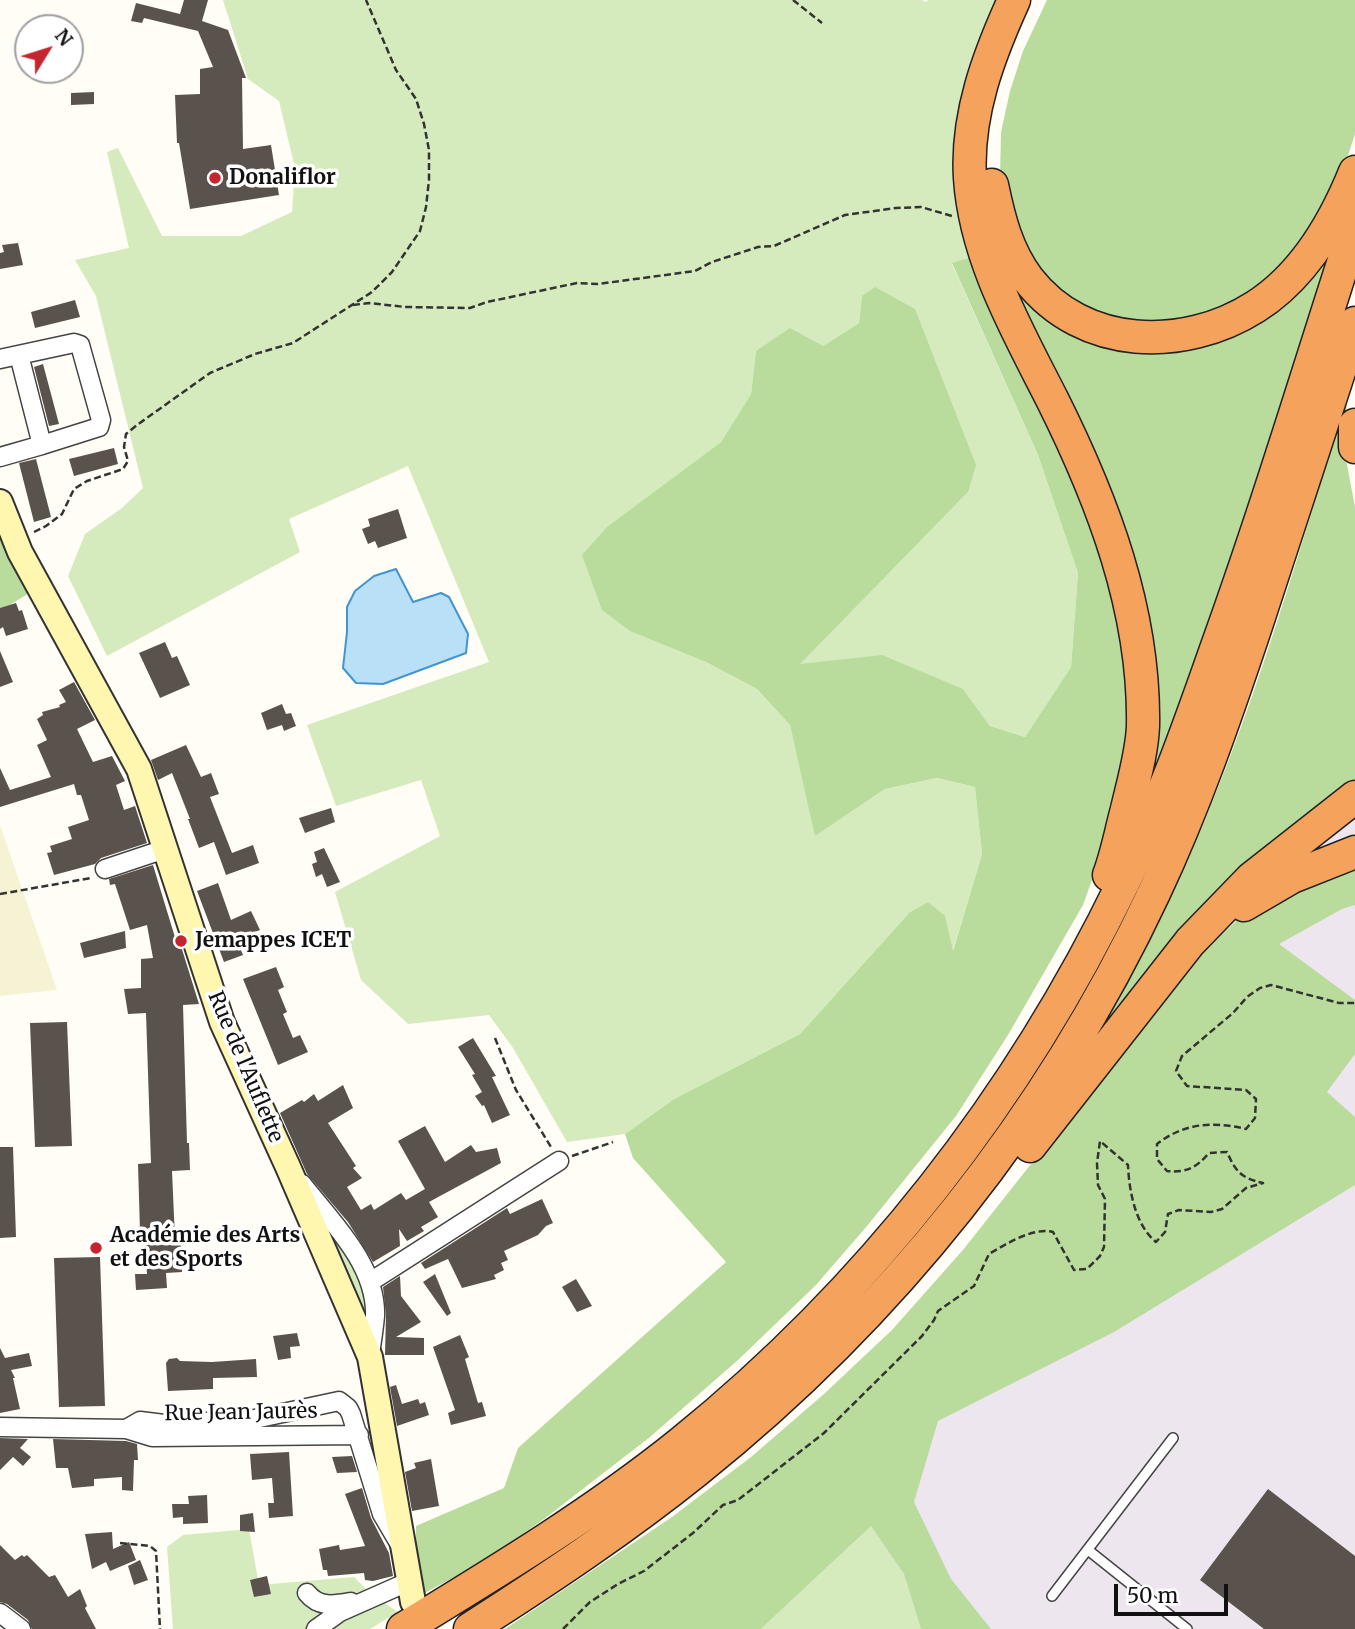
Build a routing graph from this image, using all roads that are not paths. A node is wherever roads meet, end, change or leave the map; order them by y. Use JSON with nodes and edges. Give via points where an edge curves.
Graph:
{"nodes":[{"id":1,"x":1014,"y":0,"type":"edge"},
{"id":2,"x":1034,"y":0,"type":"edge"},
{"id":3,"x":1355,"y":172,"type":"edge"},
{"id":4,"x":1355,"y":226,"type":"edge"},
{"id":5,"x":1355,"y":323,"type":"edge"},
{"id":6,"x":19,"y":355,"type":"junction"},
{"id":7,"x":0,"y":359,"type":"edge"},
{"id":8,"x":1355,"y":425,"type":"edge"},
{"id":9,"x":42,"y":445,"type":"junction"},
{"id":10,"x":1355,"y":447,"type":"edge"},
{"id":11,"x":0,"y":457,"type":"edge"},
{"id":12,"x":0,"y":502,"type":"edge"},
{"id":13,"x":1355,"y":797,"type":"edge"},
{"id":14,"x":165,"y":849,"type":"junction"},
{"id":15,"x":1355,"y":852,"type":"edge"},
{"id":16,"x":106,"y":869,"type":"road end"},
{"id":17,"x":1091,"y":945,"type":"junction"},
{"id":18,"x":1135,"y":1010,"type":"junction"},
{"id":19,"x":558,"y":1161,"type":"road end"},
{"id":20,"x":288,"y":1167,"type":"junction"},
{"id":21,"x":370,"y":1282,"type":"junction"},
{"id":22,"x":370,"y":1357,"type":"junction"},
{"id":23,"x":758,"y":1419,"type":"junction"},
{"id":24,"x":0,"y":1427,"type":"edge"},
{"id":25,"x":126,"y":1429,"type":"junction"},
{"id":26,"x":359,"y":1435,"type":"junction"},
{"id":27,"x":1173,"y":1438,"type":"dead end"},
{"id":28,"x":1088,"y":1550,"type":"junction"},
{"id":29,"x":403,"y":1551,"type":"junction"},
{"id":30,"x":307,"y":1593,"type":"dead end"},
{"id":31,"x":1052,"y":1596,"type":"dead end"},
{"id":32,"x":365,"y":1600,"type":"junction"},
{"id":33,"x":409,"y":1604,"type":"edge"},
{"id":34,"x":0,"y":1613,"type":"edge"},
{"id":35,"x":22,"y":1629,"type":"edge"},
{"id":36,"x":316,"y":1629,"type":"edge"},
{"id":37,"x":470,"y":1629,"type":"edge"},
{"id":38,"x":1187,"y":1629,"type":"edge"}],
"edges":[{"from":1,"to":17,"type":"highway","via":[[982,80],[973,125],[970,177],[981,237],[1010,317],[1093,489],[1123,572],[1137,643],[1143,728],[1114,863],[1096,906]]},
{"from":2,"to":3,"type":"highway","via":[[1001,84],[992,125],[990,175],[1000,225],[1028,279],[1067,313],[1138,338],[1189,335],[1235,319],[1285,283],[1303,263],[1320,242]]},
{"from":4,"to":17,"type":"highway","via":[[1188,730],[1125,879]]},
{"from":5,"to":23,"type":"highway","via":[[1217,742],[1119,964],[1032,1108],[975,1187],[871,1310]]},
{"from":6,"to":7,"type":"street"},
{"from":6,"to":9,"type":"street"},
{"from":6,"to":9,"type":"street","via":[[74,342],[80,345],[101,421],[99,427]]},
{"from":8,"to":10,"type":"highway"},
{"from":9,"to":11,"type":"street"},
{"from":12,"to":14,"type":"street","name":"Rue de l'Auflette","via":[[17,545],[139,769]]},
{"from":13,"to":18,"type":"highway","via":[[1252,878],[1190,942]]},
{"from":14,"to":16,"type":"street"},
{"from":14,"to":20,"type":"street","name":"Rue de l'Auflette","via":[[222,1022]]},
{"from":15,"to":18,"type":"highway","via":[[1292,877],[1249,901]]},
{"from":17,"to":33,"type":"highway","via":[[1006,1090],[959,1155],[907,1221],[792,1346],[680,1444],[557,1533]]},
{"from":18,"to":23,"type":"highway","via":[[1004,1180],[907,1292],[844,1351]]},
{"from":19,"to":21,"type":"street"},
{"from":20,"to":21,"type":"street","via":[[356,1255]]},
{"from":20,"to":22,"type":"street","name":"Rue de l'Auflette"},
{"from":21,"to":22,"type":"street","via":[[375,1314]]},
{"from":22,"to":29,"type":"street","name":"Rue de l'Auflette"},
{"from":23,"to":37,"type":"highway","via":[[637,1517]]},
{"from":24,"to":25,"type":"street","name":"Rue Jean Jaurès"},
{"from":25,"to":26,"type":"street","name":"Rue Jean Jaurès","via":[[152,1437]]},
{"from":25,"to":26,"type":"street","name":"Rue Jean Jaurès","via":[[141,1421],[250,1420],[339,1401],[348,1408]]},
{"from":26,"to":29,"type":"street","name":"Rue Jean Jaurès","via":[[382,1514]]},
{"from":27,"to":28,"type":"lane"},
{"from":28,"to":31,"type":"lane"},
{"from":28,"to":38,"type":"lane"},
{"from":29,"to":33,"type":"street","name":"Rue de l'Auflette"},
{"from":30,"to":32,"type":"street","via":[[326,1605]]},
{"from":32,"to":33,"type":"street"},
{"from":32,"to":36,"type":"street"},
{"from":34,"to":35,"type":"street"}]}
